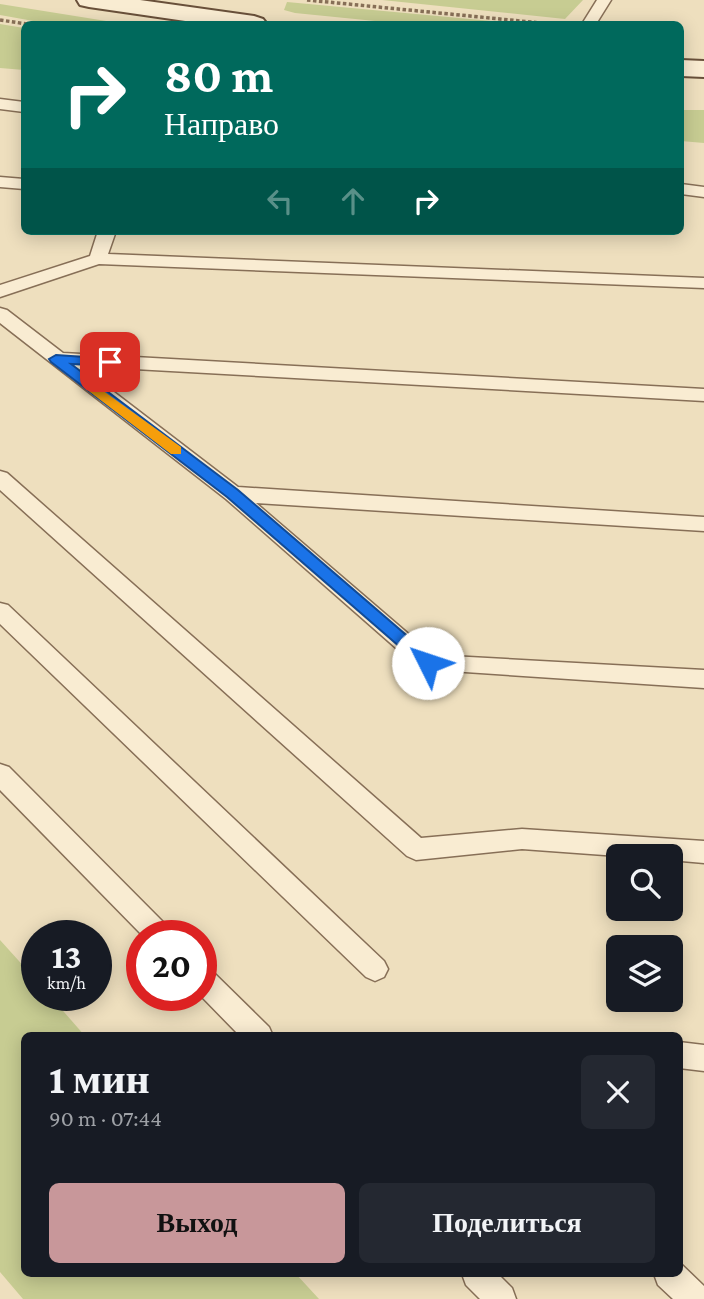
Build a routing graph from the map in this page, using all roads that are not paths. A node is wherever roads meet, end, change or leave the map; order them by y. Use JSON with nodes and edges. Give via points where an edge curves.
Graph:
{"nodes":[{"id":1,"x":89,"y":0,"type":"edge"},
{"id":2,"x":604,"y":0,"type":"edge"},
{"id":3,"x":233,"y":21,"type":"edge"},
{"id":4,"x":591,"y":21,"type":"edge"},
{"id":5,"x":684,"y":68,"type":"edge"},
{"id":6,"x":704,"y":69,"type":"edge"},
{"id":7,"x":0,"y":104,"type":"edge"},
{"id":8,"x":21,"y":107,"type":"edge"},
{"id":9,"x":0,"y":182,"type":"edge"},
{"id":10,"x":21,"y":184,"type":"edge"},
{"id":11,"x":684,"y":189,"type":"edge"},
{"id":12,"x":704,"y":192,"type":"edge"},
{"id":13,"x":106,"y":235,"type":"edge"},
{"id":14,"x":98,"y":259,"type":"junction"},
{"id":15,"x":704,"y":283,"type":"edge"},
{"id":16,"x":0,"y":291,"type":"edge"},
{"id":17,"x":0,"y":314,"type":"edge"},
{"id":18,"x":56,"y":359,"type":"junction"},
{"id":19,"x":704,"y":395,"type":"edge"},
{"id":20,"x":0,"y":478,"type":"edge"},
{"id":21,"x":233,"y":494,"type":"junction"},
{"id":22,"x":704,"y":524,"type":"edge"},
{"id":23,"x":0,"y":611,"type":"edge"},
{"id":24,"x":704,"y":680,"type":"edge"},
{"id":25,"x":0,"y":774,"type":"edge"},
{"id":26,"x":704,"y":852,"type":"edge"},
{"id":27,"x":144,"y":920,"type":"edge"},
{"id":28,"x":375,"y":970,"type":"dead end"},
{"id":29,"x":217,"y":994,"type":"edge"},
{"id":30,"x":255,"y":1032,"type":"edge"},
{"id":31,"x":683,"y":1055,"type":"edge"},
{"id":32,"x":704,"y":1058,"type":"edge"},
{"id":33,"x":480,"y":1277,"type":"edge"},
{"id":34,"x":672,"y":1277,"type":"edge"},
{"id":35,"x":501,"y":1299,"type":"edge"},
{"id":36,"x":695,"y":1299,"type":"edge"}],
"edges":[{"from":1,"to":3,"type":"main road"},
{"from":2,"to":4,"type":"lane"},
{"from":5,"to":6,"type":"main road"},
{"from":7,"to":8,"type":"lane"},
{"from":9,"to":10,"type":"lane"},
{"from":11,"to":12,"type":"lane"},
{"from":13,"to":14,"type":"lane"},
{"from":14,"to":15,"type":"lane"},
{"from":14,"to":16,"type":"lane"},
{"from":17,"to":18,"type":"lane"},
{"from":18,"to":19,"type":"lane"},
{"from":18,"to":21,"type":"lane"},
{"from":20,"to":26,"type":"lane","via":[[416,849],[523,839]]},
{"from":21,"to":22,"type":"lane"},
{"from":21,"to":24,"type":"lane","via":[[428,663]]},
{"from":23,"to":28,"type":"lane"},
{"from":25,"to":27,"type":"lane"},
{"from":29,"to":30,"type":"lane"},
{"from":31,"to":32,"type":"lane"},
{"from":33,"to":35,"type":"lane"},
{"from":34,"to":36,"type":"lane"}]}
